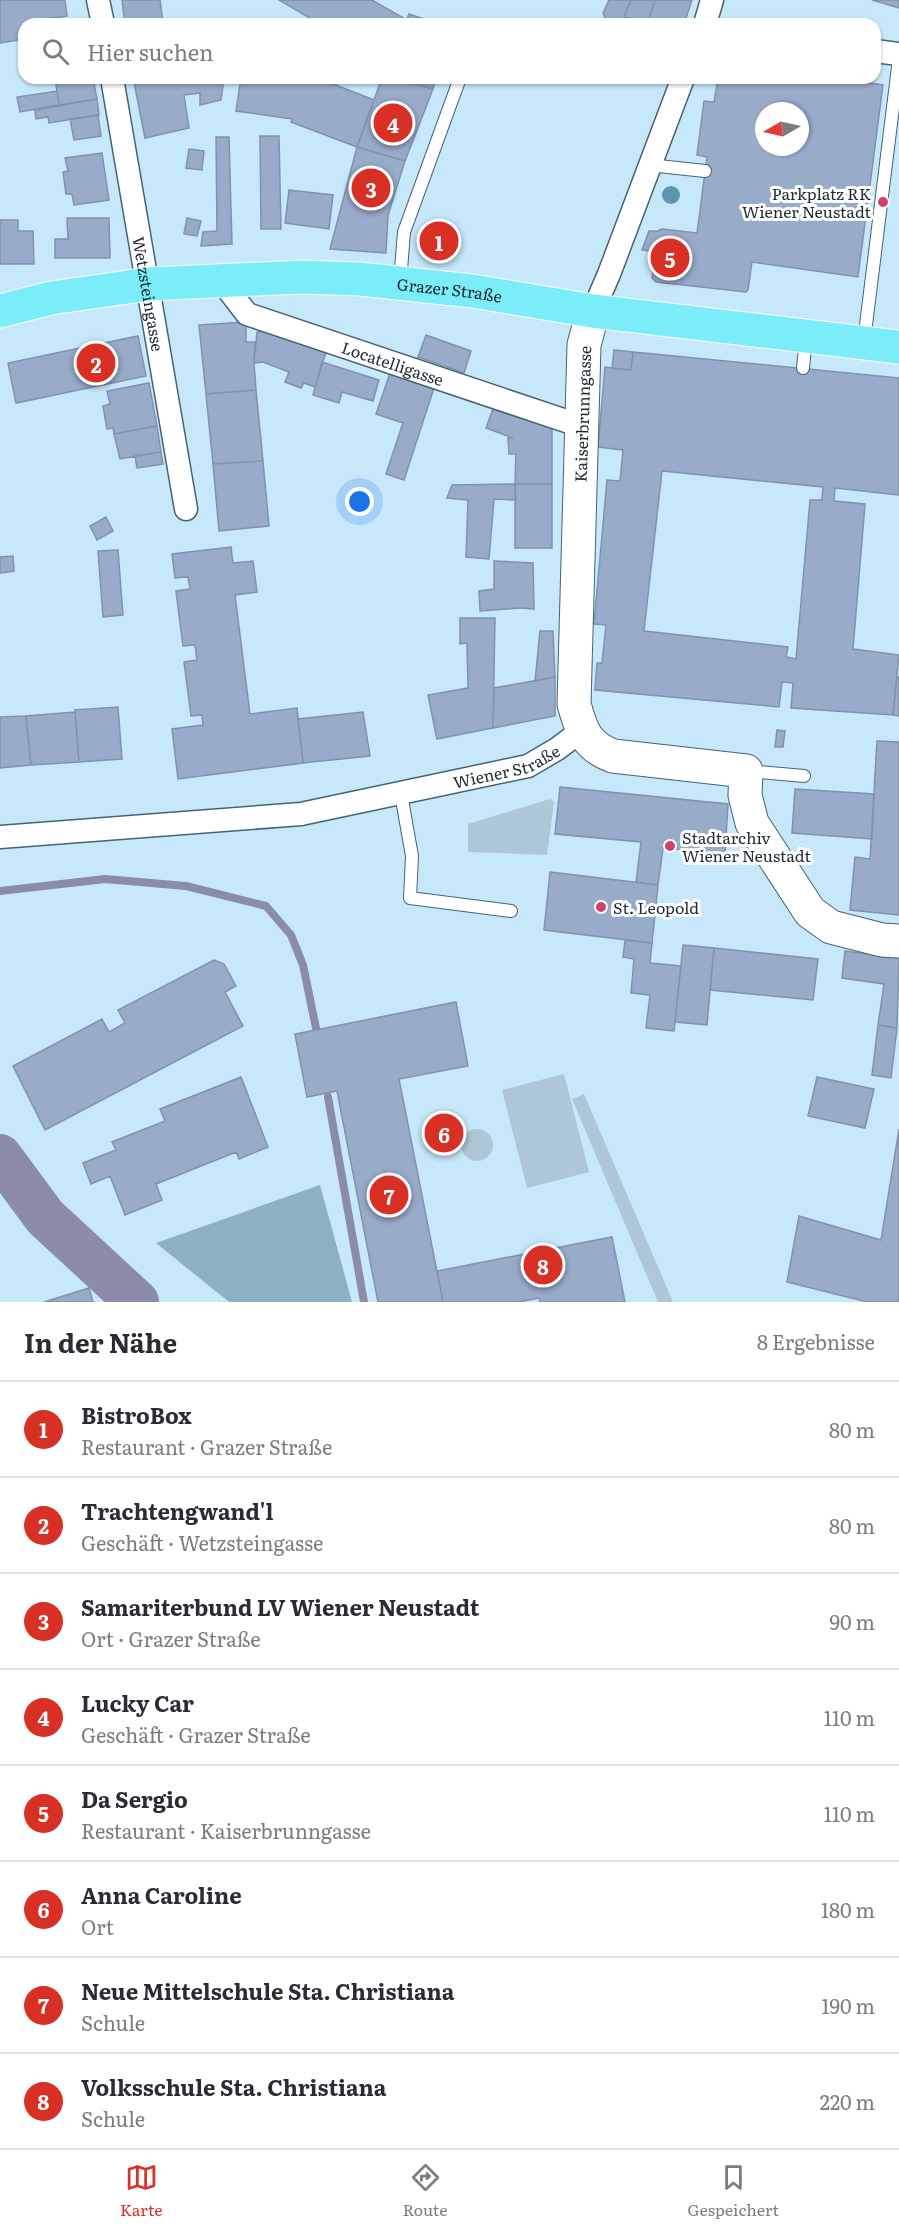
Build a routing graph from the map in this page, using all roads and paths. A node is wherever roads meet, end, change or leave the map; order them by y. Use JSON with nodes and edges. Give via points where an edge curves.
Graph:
{"nodes":[{"id":1,"x":98,"y":0,"type":"edge"},
{"id":2,"x":712,"y":0,"type":"edge"},
{"id":3,"x":102,"y":18,"type":"edge"},
{"id":4,"x":707,"y":18,"type":"edge"},
{"id":5,"x":881,"y":52,"type":"edge"},
{"id":6,"x":899,"y":54,"type":"edge"},
{"id":7,"x":899,"y":59,"type":"edge"},
{"id":8,"x":113,"y":84,"type":"edge"},
{"id":9,"x":458,"y":84,"type":"edge"},
{"id":10,"x":682,"y":84,"type":"edge"},
{"id":11,"x":649,"y":165,"type":"junction"},
{"id":12,"x":705,"y":171,"type":"dead end"},
{"id":13,"x":871,"y":182,"type":"dead end"},
{"id":14,"x":884,"y":184,"type":"junction"},
{"id":15,"x":220,"y":279,"type":"junction"},
{"id":16,"x":400,"y":283,"type":"junction"},
{"id":17,"x":148,"y":284,"type":"junction"},
{"id":18,"x":593,"y":310,"type":"junction"},
{"id":19,"x":0,"y":311,"type":"edge"},
{"id":20,"x":807,"y":335,"type":"junction"},
{"id":21,"x":864,"y":342,"type":"junction"},
{"id":22,"x":899,"y":347,"type":"edge"},
{"id":23,"x":803,"y":369,"type":"dead end"},
{"id":24,"x":581,"y":426,"type":"junction"},
{"id":25,"x":186,"y":509,"type":"dead end"},
{"id":26,"x":581,"y":732,"type":"junction"},
{"id":27,"x":746,"y":771,"type":"junction"},
{"id":28,"x":804,"y":776,"type":"dead end"},
{"id":29,"x":401,"y":794,"type":"junction"},
{"id":30,"x":0,"y":837,"type":"edge"},
{"id":31,"x":511,"y":911,"type":"dead end"},
{"id":32,"x":899,"y":941,"type":"edge"}],
"edges":[{"from":1,"to":3,"type":"street"},
{"from":2,"to":4,"type":"street"},
{"from":5,"to":6,"type":"street"},
{"from":7,"to":14,"type":"lane"},
{"from":8,"to":17,"type":"street","name":"Wetzsteingasse"},
{"from":9,"to":16,"type":"lane","via":[[404,232]]},
{"from":10,"to":11,"type":"street","name":"Kaiserbrunngasse"},
{"from":11,"to":12,"type":"lane"},
{"from":11,"to":18,"type":"street","name":"Kaiserbrunngasse"},
{"from":13,"to":14,"type":"lane"},
{"from":14,"to":21,"type":"lane"},
{"from":15,"to":16,"type":"main road","name":"Grazer Straße","via":[[302,277]]},
{"from":15,"to":17,"type":"main road","name":"Grazer Straße"},
{"from":15,"to":24,"type":"street","name":"Locatelligasse","via":[[247,314]]},
{"from":16,"to":18,"type":"main road","name":"Grazer Straße"},
{"from":17,"to":19,"type":"main road","name":"Grazer Straße","via":[[51,298]]},
{"from":17,"to":25,"type":"street","name":"Wetzsteingasse"},
{"from":18,"to":20,"type":"main road","name":"Grazer Straße"},
{"from":18,"to":24,"type":"street","name":"Kaiserbrunngasse","via":[[584,345]]},
{"from":20,"to":21,"type":"main road","name":"Grazer Straße"},
{"from":20,"to":23,"type":"lane"},
{"from":21,"to":22,"type":"main road","name":"Grazer Straße"},
{"from":24,"to":26,"type":"street","name":"Kaiserbrunngasse","via":[[574,704]]},
{"from":26,"to":27,"type":"street","via":[[601,752],[614,756]]},
{"from":26,"to":29,"type":"street","name":"Wiener Straße","via":[[528,766]]},
{"from":27,"to":28,"type":"lane"},
{"from":27,"to":32,"type":"street","via":[[752,823],[810,912],[831,927]]},
{"from":29,"to":30,"type":"street","name":"Wiener Straße","via":[[301,814]]},
{"from":29,"to":31,"type":"lane","via":[[412,856],[410,898]]}]}
